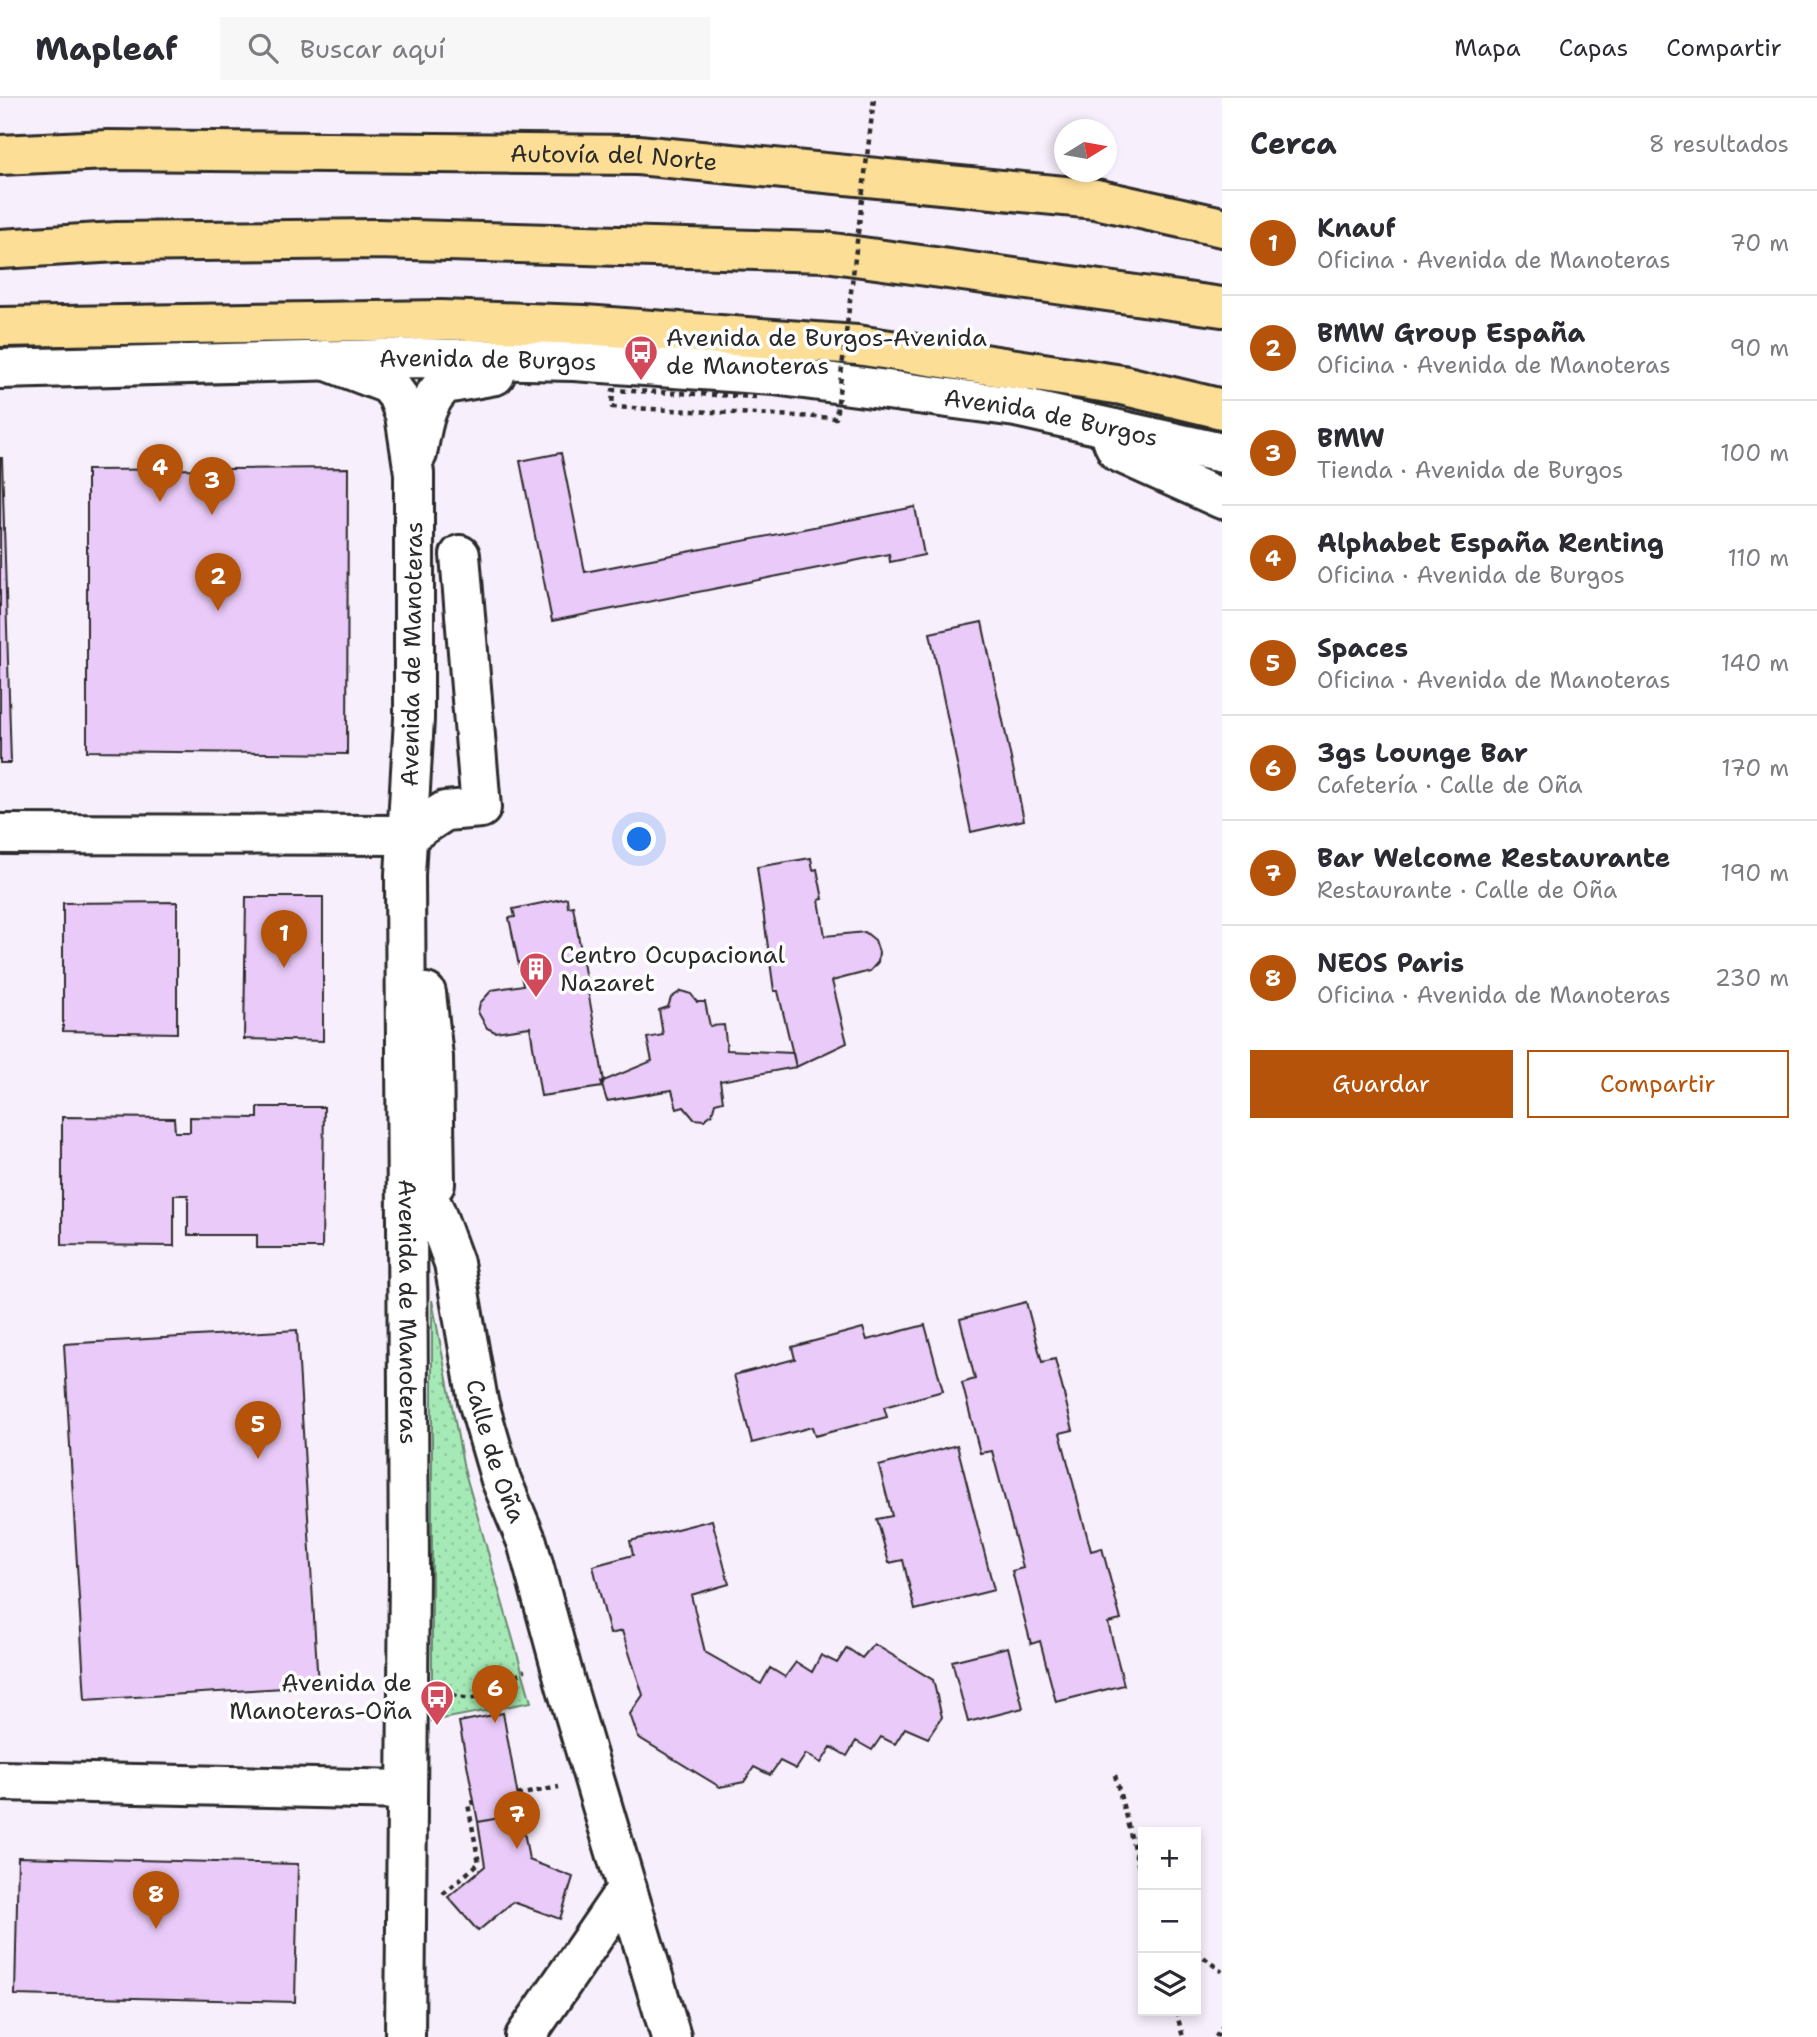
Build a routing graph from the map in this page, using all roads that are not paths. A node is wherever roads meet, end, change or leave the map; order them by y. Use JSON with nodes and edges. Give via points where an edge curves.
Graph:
{"nodes":[{"id":1,"x":0,"y":155,"type":"edge"},
{"id":2,"x":1222,"y":227,"type":"edge"},
{"id":3,"x":0,"y":249,"type":"edge"},
{"id":4,"x":1222,"y":307,"type":"edge"},
{"id":5,"x":5,"y":327,"type":"edge"},
{"id":6,"x":326,"y":360,"type":"junction"},
{"id":7,"x":574,"y":361,"type":"junction"},
{"id":8,"x":0,"y":369,"type":"edge"},
{"id":9,"x":1122,"y":386,"type":"junction"},
{"id":10,"x":1222,"y":409,"type":"edge"},
{"id":11,"x":1222,"y":418,"type":"edge"},
{"id":12,"x":1114,"y":429,"type":"junction"},
{"id":13,"x":1222,"y":453,"type":"edge"},
{"id":14,"x":414,"y":473,"type":"junction"},
{"id":15,"x":1222,"y":499,"type":"edge"},
{"id":16,"x":460,"y":555,"type":"dead end"},
{"id":17,"x":0,"y":834,"type":"edge"},
{"id":18,"x":408,"y":835,"type":"junction"},
{"id":19,"x":405,"y":1009,"type":"junction"},
{"id":20,"x":435,"y":1211,"type":"junction"},
{"id":21,"x":405,"y":1326,"type":"junction"},
{"id":22,"x":0,"y":1781,"type":"edge"},
{"id":23,"x":407,"y":1790,"type":"junction"},
{"id":24,"x":627,"y":1888,"type":"junction"},
{"id":25,"x":405,"y":2037,"type":"edge"},
{"id":26,"x":525,"y":2037,"type":"edge"},
{"id":27,"x":671,"y":2037,"type":"edge"}],
"edges":[{"from":1,"to":2,"type":"highway","name":"Autovía del Norte","via":[[108,150],[638,155],[1096,199]]},
{"from":3,"to":4,"type":"highway","via":[[117,242],[377,239],[826,252]]},
{"from":5,"to":9,"type":"highway","via":[[428,320],[584,325],[857,345]]},
{"from":6,"to":7,"type":"street","name":"Avenida de Burgos"},
{"from":6,"to":8,"type":"street","name":"Avenida de Burgos"},
{"from":6,"to":14,"type":"street","name":"Avenida de Manoteras","via":[[388,384],[397,395],[405,415]]},
{"from":7,"to":12,"type":"street","name":"Avenida de Burgos","via":[[774,375],[1016,407]]},
{"from":7,"to":14,"type":"street","name":"Avenida de Manoteras","via":[[444,384],[424,416]]},
{"from":9,"to":10,"type":"highway"},
{"from":9,"to":11,"type":"highway"},
{"from":12,"to":13,"type":"street","name":"Avenida de Burgos"},
{"from":12,"to":15,"type":"street","via":[[1118,452]]},
{"from":14,"to":18,"type":"street","name":"Avenida de Manoteras","via":[[414,719]]},
{"from":16,"to":18,"type":"street","via":[[481,808],[445,811]]},
{"from":17,"to":18,"type":"street"},
{"from":18,"to":19,"type":"street","name":"Avenida de Manoteras"},
{"from":18,"to":20,"type":"street","via":[[433,1057]]},
{"from":19,"to":20,"type":"street","name":"Calle de Oña","via":[[415,1062],[419,1179]]},
{"from":19,"to":21,"type":"street","name":"Avenida de Manoteras"},
{"from":20,"to":21,"type":"street"},
{"from":20,"to":24,"type":"street","name":"Calle de Oña","via":[[454,1263],[478,1401],[502,1480],[540,1537],[559,1662]]},
{"from":21,"to":23,"type":"street","name":"Avenida de Manoteras"},
{"from":22,"to":23,"type":"street"},
{"from":23,"to":25,"type":"street","name":"Avenida de Manoteras"},
{"from":24,"to":26,"type":"street"},
{"from":24,"to":27,"type":"street","name":"Calle de Oña"}]}
